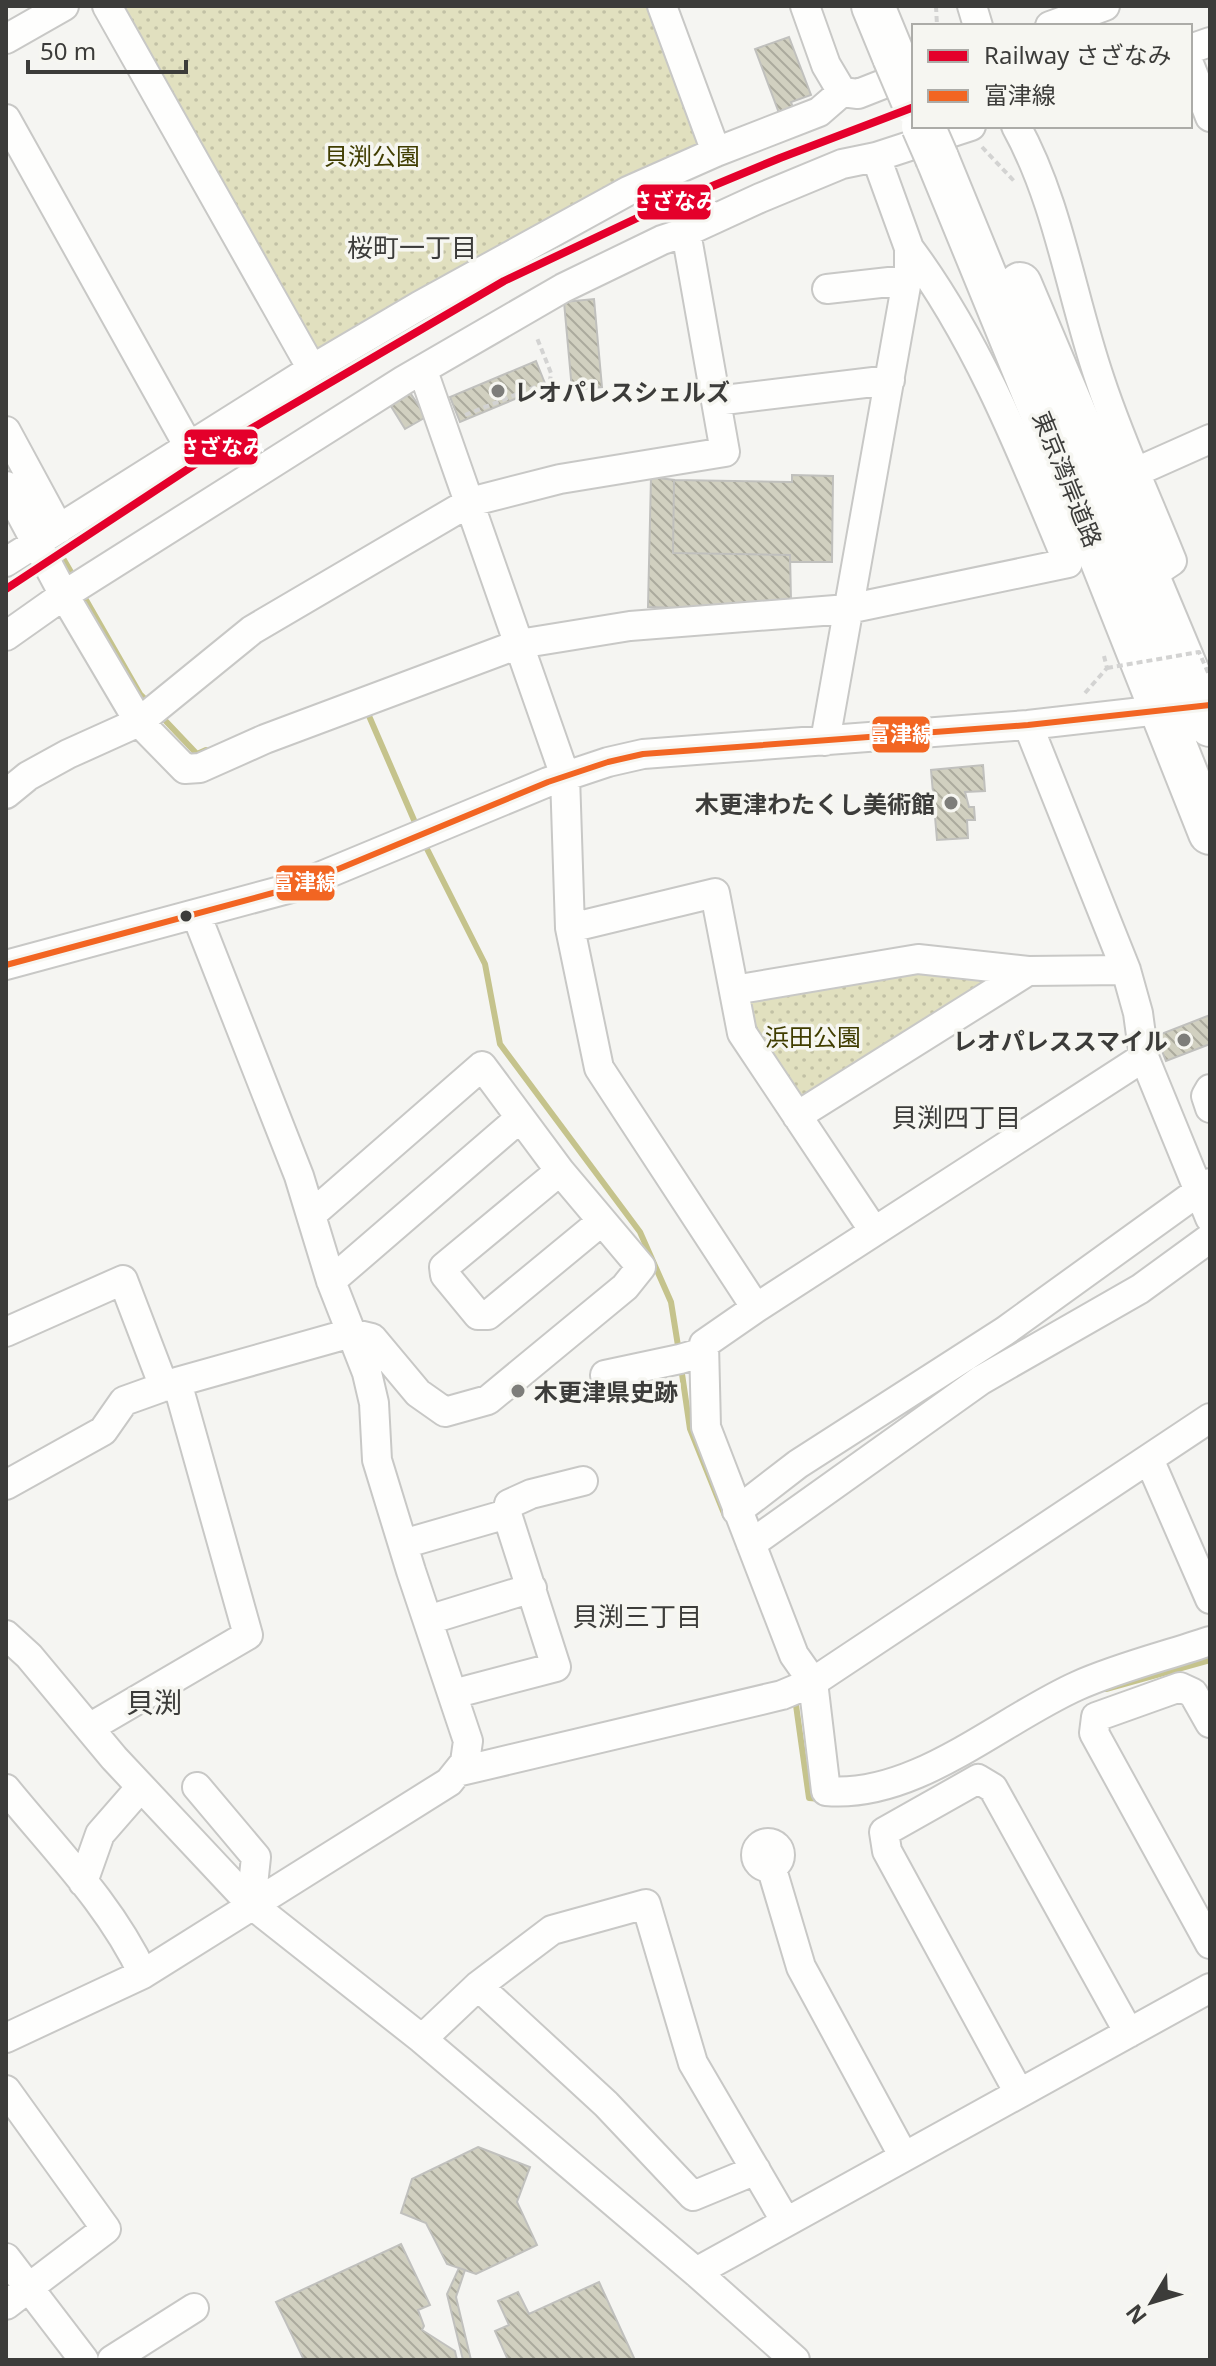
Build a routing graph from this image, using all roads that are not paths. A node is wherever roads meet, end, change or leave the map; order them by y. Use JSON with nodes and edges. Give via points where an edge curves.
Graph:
{"nodes":[{"id":1,"x":64,"y":6,"type":"edge"},
{"id":2,"x":107,"y":6,"type":"edge"},
{"id":3,"x":662,"y":6,"type":"edge"},
{"id":4,"x":805,"y":6,"type":"edge"},
{"id":5,"x":873,"y":6,"type":"edge"},
{"id":6,"x":903,"y":6,"type":"edge"},
{"id":7,"x":1105,"y":6,"type":"edge"},
{"id":8,"x":1056,"y":24,"type":"edge"},
{"id":9,"x":6,"y":39,"type":"edge"},
{"id":10,"x":907,"y":53,"type":"edge"},
{"id":11,"x":1192,"y":71,"type":"edge"},
{"id":12,"x":912,"y":89,"type":"edge"},
{"id":13,"x":842,"y":92,"type":"junction"},
{"id":14,"x":1210,"y":117,"type":"edge"},
{"id":15,"x":6,"y":119,"type":"edge"},
{"id":16,"x":1017,"y":128,"type":"edge"},
{"id":17,"x":949,"y":137,"type":"edge"},
{"id":18,"x":716,"y":152,"type":"junction"},
{"id":19,"x":876,"y":157,"type":"junction"},
{"id":20,"x":686,"y":232,"type":"junction"},
{"id":21,"x":909,"y":248,"type":"junction"},
{"id":22,"x":907,"y":280,"type":"junction"},
{"id":23,"x":827,"y":289,"type":"dead end"},
{"id":24,"x":312,"y":369,"type":"junction"},
{"id":25,"x":423,"y":371,"type":"junction"},
{"id":26,"x":890,"y":380,"type":"junction"},
{"id":27,"x":716,"y":401,"type":"junction"},
{"id":28,"x":6,"y":431,"type":"edge"},
{"id":29,"x":1210,"y":439,"type":"edge"},
{"id":30,"x":189,"y":447,"type":"junction"},
{"id":31,"x":1136,"y":472,"type":"junction"},
{"id":32,"x":6,"y":486,"type":"edge"},
{"id":33,"x":470,"y":502,"type":"junction"},
{"id":34,"x":48,"y":536,"type":"junction"},
{"id":35,"x":6,"y":562,"type":"edge"},
{"id":36,"x":1148,"y":577,"type":"junction"},
{"id":37,"x":64,"y":595,"type":"junction"},
{"id":38,"x":848,"y":609,"type":"junction"},
{"id":39,"x":6,"y":636,"type":"edge"},
{"id":40,"x":519,"y":644,"type":"junction"},
{"id":41,"x":1208,"y":703,"type":"edge"},
{"id":42,"x":1161,"y":710,"type":"junction"},
{"id":43,"x":139,"y":722,"type":"junction"},
{"id":44,"x":1028,"y":725,"type":"junction"},
{"id":45,"x":825,"y":741,"type":"junction"},
{"id":46,"x":565,"y":776,"type":"junction"},
{"id":47,"x":6,"y":794,"type":"edge"},
{"id":48,"x":1210,"y":833,"type":"edge"},
{"id":49,"x":196,"y":914,"type":"junction"},
{"id":50,"x":570,"y":928,"type":"junction"},
{"id":51,"x":6,"y":965,"type":"edge"},
{"id":52,"x":1126,"y":970,"type":"junction"},
{"id":53,"x":1028,"y":971,"type":"junction"},
{"id":54,"x":734,"y":990,"type":"junction"},
{"id":55,"x":1144,"y":1057,"type":"junction"},
{"id":56,"x":1210,"y":1089,"type":"edge"},
{"id":57,"x":1210,"y":1108,"type":"edge"},
{"id":58,"x":797,"y":1116,"type":"junction"},
{"id":59,"x":520,"y":1118,"type":"junction"},
{"id":60,"x":560,"y":1171,"type":"junction"},
{"id":61,"x":1204,"y":1186,"type":"edge"},
{"id":62,"x":311,"y":1215,"type":"junction"},
{"id":63,"x":1210,"y":1218,"type":"edge"},
{"id":64,"x":602,"y":1221,"type":"junction"},
{"id":65,"x":874,"y":1231,"type":"junction"},
{"id":66,"x":1210,"y":1238,"type":"edge"},
{"id":67,"x":331,"y":1281,"type":"junction"},
{"id":68,"x":756,"y":1308,"type":"junction"},
{"id":69,"x":6,"y":1332,"type":"edge"},
{"id":70,"x":351,"y":1333,"type":"junction"},
{"id":71,"x":704,"y":1352,"type":"junction"},
{"id":72,"x":605,"y":1375,"type":"dead end"},
{"id":73,"x":171,"y":1385,"type":"junction"},
{"id":74,"x":1210,"y":1418,"type":"edge"},
{"id":75,"x":1149,"y":1459,"type":"junction"},
{"id":76,"x":583,"y":1481,"type":"dead end"},
{"id":77,"x":6,"y":1485,"type":"edge"},
{"id":78,"x":737,"y":1511,"type":"junction"},
{"id":79,"x":507,"y":1514,"type":"junction"},
{"id":80,"x":403,"y":1544,"type":"junction"},
{"id":81,"x":751,"y":1544,"type":"junction"},
{"id":82,"x":532,"y":1588,"type":"junction"},
{"id":83,"x":1210,"y":1599,"type":"edge"},
{"id":84,"x":428,"y":1620,"type":"junction"},
{"id":85,"x":6,"y":1635,"type":"edge"},
{"id":86,"x":1210,"y":1641,"type":"edge"},
{"id":87,"x":813,"y":1682,"type":"junction"},
{"id":88,"x":453,"y":1694,"type":"junction"},
{"id":89,"x":1210,"y":1723,"type":"edge"},
{"id":90,"x":89,"y":1728,"type":"junction"},
{"id":91,"x":457,"y":1772,"type":"junction"},
{"id":92,"x":141,"y":1787,"type":"junction"},
{"id":93,"x":197,"y":1787,"type":"dead end"},
{"id":94,"x":6,"y":1789,"type":"edge"},
{"id":95,"x":771,"y":1866,"type":"dead end"},
{"id":96,"x":83,"y":1882,"type":"junction"},
{"id":97,"x":251,"y":1904,"type":"junction"},
{"id":98,"x":1210,"y":1944,"type":"edge"},
{"id":99,"x":143,"y":1974,"type":"junction"},
{"id":100,"x":478,"y":1986,"type":"junction"},
{"id":101,"x":1210,"y":1988,"type":"edge"},
{"id":102,"x":1129,"y":2033,"type":"junction"},
{"id":103,"x":6,"y":2038,"type":"edge"},
{"id":104,"x":422,"y":2039,"type":"junction"},
{"id":105,"x":6,"y":2090,"type":"edge"},
{"id":106,"x":1019,"y":2093,"type":"junction"},
{"id":107,"x":904,"y":2157,"type":"junction"},
{"id":108,"x":756,"y":2170,"type":"junction"},
{"id":109,"x":786,"y":2222,"type":"junction"},
{"id":110,"x":6,"y":2258,"type":"edge"},
{"id":111,"x":696,"y":2272,"type":"junction"},
{"id":112,"x":29,"y":2288,"type":"junction"},
{"id":113,"x":6,"y":2305,"type":"edge"},
{"id":114,"x":194,"y":2308,"type":"dead end"},
{"id":115,"x":84,"y":2360,"type":"edge"},
{"id":116,"x":112,"y":2360,"type":"edge"},
{"id":117,"x":795,"y":2360,"type":"edge"}],
"edges":[{"from":1,"to":9,"type":"street"},
{"from":2,"to":24,"type":"street"},
{"from":3,"to":18,"type":"street"},
{"from":4,"to":13,"type":"street","via":[[826,65]]},
{"from":5,"to":10,"type":"highway"},
{"from":6,"to":10,"type":"highway"},
{"from":7,"to":8,"type":"street"},
{"from":10,"to":12,"type":"highway","bridge":true},
{"from":10,"to":13,"type":"street","via":[[858,94]]},
{"from":11,"to":14,"type":"street"},
{"from":13,"to":18,"type":"street","via":[[819,112]]},
{"from":15,"to":30,"type":"street"},
{"from":16,"to":31,"type":"street","via":[[1039,175],[1100,380]]},
{"from":17,"to":19,"type":"street"},
{"from":17,"to":36,"type":"highway","name":"東京湾岸道路"},
{"from":17,"to":42,"type":"highway","name":"東京湾岸道路","via":[[1073,488]]},
{"from":18,"to":24,"type":"street","via":[[585,213]]},
{"from":19,"to":20,"type":"street","via":[[842,164]]},
{"from":19,"to":21,"type":"street"},
{"from":20,"to":25,"type":"street","via":[[563,288]]},
{"from":20,"to":27,"type":"street"},
{"from":21,"to":22,"type":"street"},
{"from":21,"to":38,"type":"street","via":[[940,289],[1068,563]]},
{"from":22,"to":23,"type":"street"},
{"from":22,"to":26,"type":"street"},
{"from":24,"to":30,"type":"street"},
{"from":25,"to":33,"type":"street"},
{"from":25,"to":37,"type":"street"},
{"from":26,"to":27,"type":"street"},
{"from":26,"to":38,"type":"street"},
{"from":27,"to":33,"type":"street","via":[[725,452],[560,479]]},
{"from":28,"to":34,"type":"street"},
{"from":29,"to":31,"type":"street"},
{"from":30,"to":34,"type":"street"},
{"from":31,"to":36,"type":"street","via":[[1172,561]]},
{"from":32,"to":34,"type":"street"},
{"from":33,"to":40,"type":"street"},
{"from":33,"to":43,"type":"street","via":[[252,630]]},
{"from":34,"to":35,"type":"street"},
{"from":34,"to":37,"type":"street"},
{"from":36,"to":41,"type":"highway","name":"東京湾岸道路"},
{"from":37,"to":39,"type":"street"},
{"from":37,"to":43,"type":"street"},
{"from":38,"to":40,"type":"street","via":[[630,626]]},
{"from":38,"to":45,"type":"street"},
{"from":40,"to":43,"type":"street","via":[[200,768],[185,769]]},
{"from":40,"to":46,"type":"street"},
{"from":41,"to":42,"type":"street"},
{"from":42,"to":44,"type":"street"},
{"from":42,"to":48,"type":"highway","name":"東京湾岸道路"},
{"from":43,"to":47,"type":"street","via":[[68,754]]},
{"from":44,"to":45,"type":"street"},
{"from":44,"to":52,"type":"street"},
{"from":45,"to":46,"type":"street","via":[[643,754]]},
{"from":46,"to":49,"type":"street","via":[[295,887]]},
{"from":46,"to":50,"type":"street"},
{"from":49,"to":51,"type":"street"},
{"from":49,"to":62,"type":"street"},
{"from":50,"to":54,"type":"street","via":[[715,893]]},
{"from":50,"to":68,"type":"street","via":[[599,1068]]},
{"from":52,"to":53,"type":"street"},
{"from":52,"to":55,"type":"street"},
{"from":53,"to":54,"type":"street","via":[[918,959]]},
{"from":53,"to":58,"type":"street"},
{"from":54,"to":58,"type":"street","via":[[742,1033]]},
{"from":55,"to":61,"type":"street"},
{"from":55,"to":65,"type":"street"},
{"from":56,"to":57,"type":"street"},
{"from":58,"to":65,"type":"street"},
{"from":59,"to":60,"type":"street"},
{"from":59,"to":62,"type":"street","via":[[482,1066]]},
{"from":59,"to":67,"type":"street"},
{"from":60,"to":64,"type":"street"},
{"from":60,"to":64,"type":"street","via":[[444,1267],[478,1315],[488,1315]]},
{"from":61,"to":63,"type":"street"},
{"from":61,"to":78,"type":"street","via":[[1005,1331],[798,1464]]},
{"from":62,"to":67,"type":"street"},
{"from":64,"to":70,"type":"street","via":[[641,1267],[625,1287],[488,1400],[445,1412],[418,1393],[372,1338]]},
{"from":65,"to":68,"type":"street"},
{"from":66,"to":81,"type":"street","via":[[1140,1289],[981,1380]]},
{"from":67,"to":70,"type":"street"},
{"from":68,"to":71,"type":"street","via":[[704,1344]]},
{"from":69,"to":73,"type":"street","via":[[123,1280]]},
{"from":70,"to":73,"type":"street"},
{"from":70,"to":80,"type":"street","via":[[367,1373],[377,1460]]},
{"from":71,"to":72,"type":"street"},
{"from":71,"to":78,"type":"street","via":[[706,1427]]},
{"from":73,"to":77,"type":"street","via":[[124,1401],[103,1431]]},
{"from":73,"to":90,"type":"street","via":[[248,1635]]},
{"from":74,"to":75,"type":"street"},
{"from":75,"to":83,"type":"street"},
{"from":75,"to":87,"type":"street"},
{"from":76,"to":79,"type":"street","via":[[531,1494],[509,1504]]},
{"from":78,"to":81,"type":"street"},
{"from":79,"to":80,"type":"street"},
{"from":79,"to":82,"type":"street"},
{"from":80,"to":84,"type":"street"},
{"from":81,"to":87,"type":"street","via":[[794,1655]]},
{"from":82,"to":84,"type":"street"},
{"from":82,"to":88,"type":"street","via":[[556,1667]]},
{"from":84,"to":88,"type":"street"},
{"from":85,"to":90,"type":"street"},
{"from":86,"to":87,"type":"street","via":[[1077,1686],[912,1776],[849,1793],[826,1791]]},
{"from":87,"to":91,"type":"street","via":[[782,1695]]},
{"from":88,"to":91,"type":"street","via":[[468,1741],[465,1762]]},
{"from":89,"to":98,"type":"street","via":[[1193,1693],[1180,1687],[1096,1717],[1094,1733]]},
{"from":90,"to":92,"type":"street"},
{"from":91,"to":97,"type":"street","via":[[449,1782]]},
{"from":92,"to":96,"type":"street","via":[[100,1834]]},
{"from":92,"to":97,"type":"street"},
{"from":93,"to":97,"type":"street","via":[[256,1857]]},
{"from":94,"to":96,"type":"street"},
{"from":95,"to":107,"type":"street","via":[[801,1967]]},
{"from":96,"to":99,"type":"street","via":[[128,1942]]},
{"from":97,"to":99,"type":"street"},
{"from":97,"to":104,"type":"street"},
{"from":99,"to":103,"type":"street"},
{"from":100,"to":104,"type":"street"},
{"from":100,"to":108,"type":"street","via":[[606,2104],[693,2196]]},
{"from":100,"to":108,"type":"street","via":[[552,1930],[646,1904],[693,2063]]},
{"from":101,"to":102,"type":"street"},
{"from":102,"to":106,"type":"street"},
{"from":102,"to":106,"type":"street","via":[[993,1788],[978,1779],[884,1832],[887,1851]]},
{"from":104,"to":111,"type":"street"},
{"from":105,"to":112,"type":"street","via":[[106,2229]]},
{"from":106,"to":107,"type":"street"},
{"from":107,"to":109,"type":"street"},
{"from":108,"to":109,"type":"street"},
{"from":109,"to":111,"type":"street"},
{"from":110,"to":112,"type":"street"},
{"from":111,"to":117,"type":"street"},
{"from":112,"to":113,"type":"street"},
{"from":112,"to":115,"type":"street"},
{"from":114,"to":116,"type":"street"}]}
